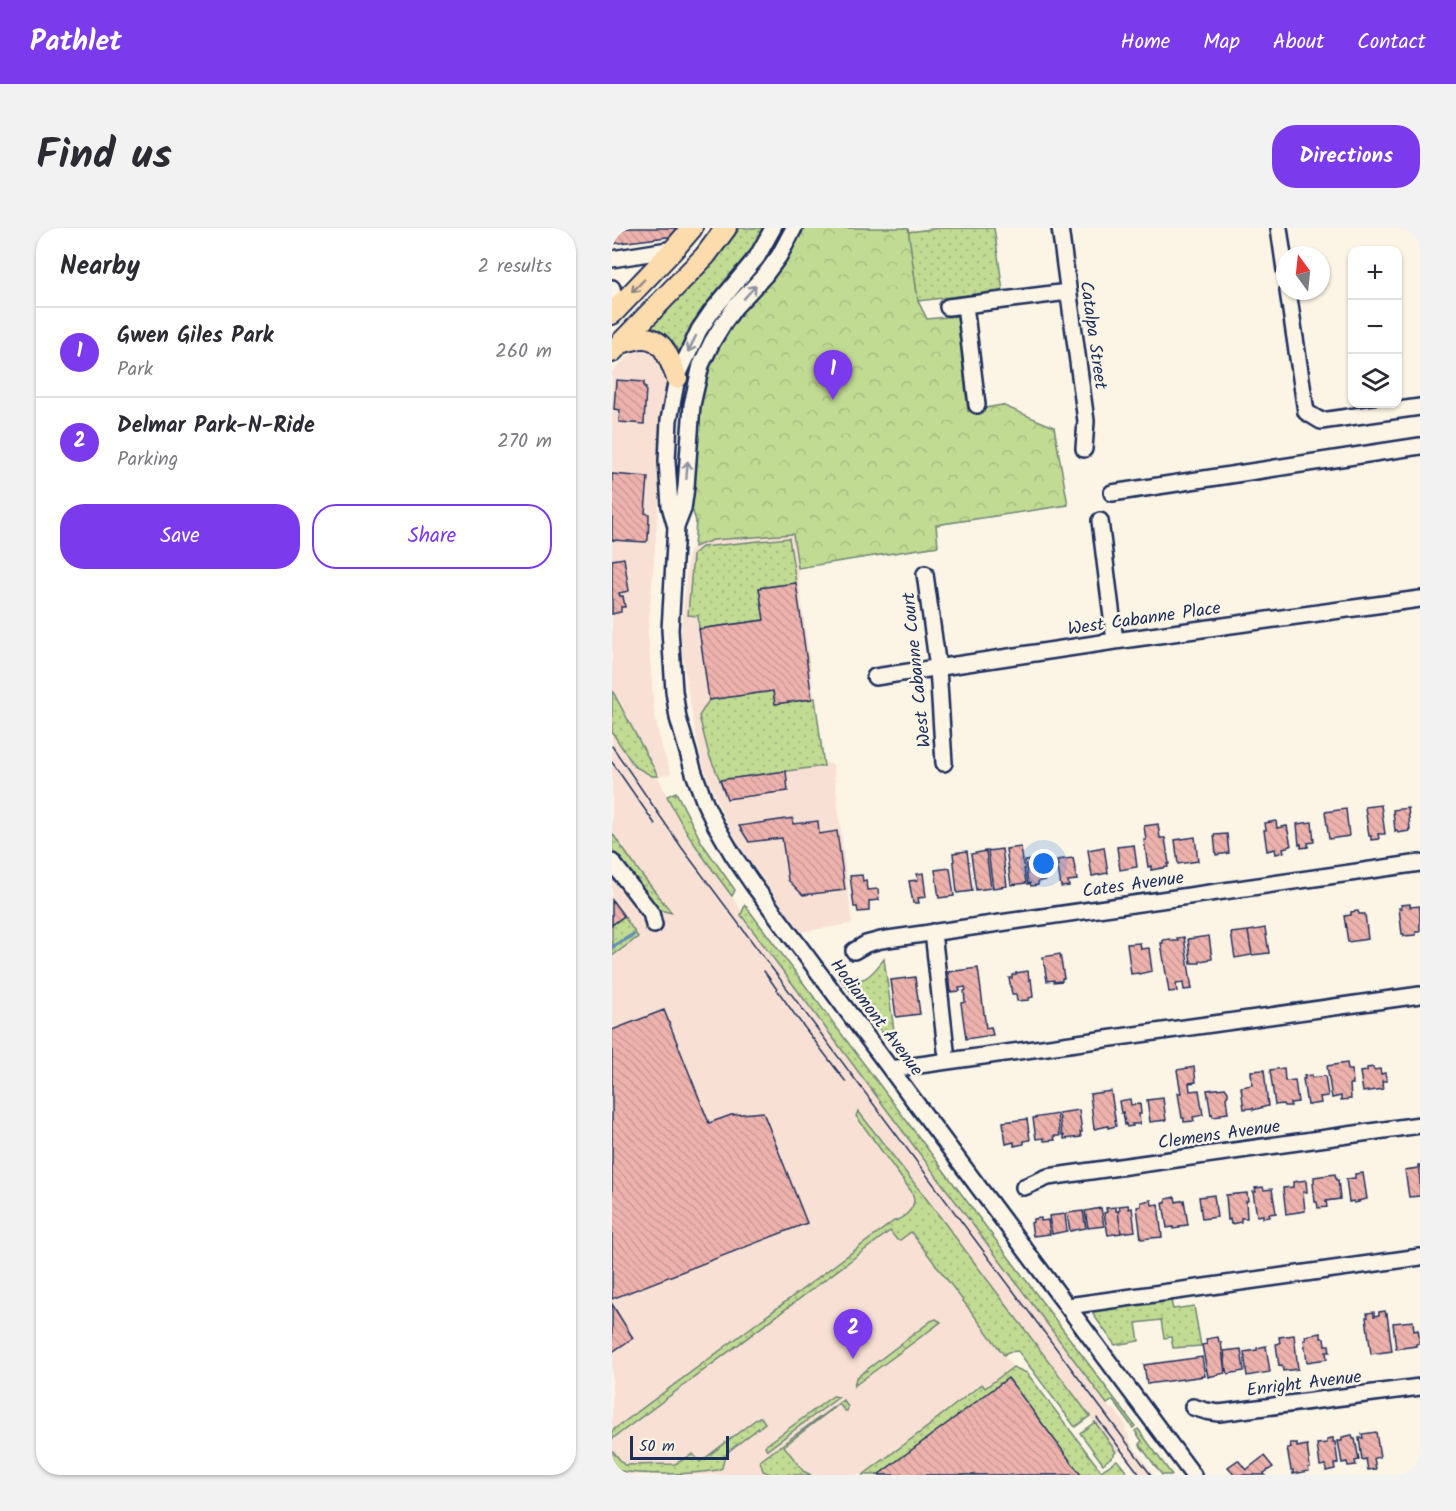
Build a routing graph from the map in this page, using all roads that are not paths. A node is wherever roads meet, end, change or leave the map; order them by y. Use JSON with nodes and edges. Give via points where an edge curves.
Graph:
{"nodes":[{"id":1,"x":692,"y":228,"type":"edge"},
{"id":2,"x":726,"y":228,"type":"edge"},
{"id":3,"x":773,"y":228,"type":"edge"},
{"id":4,"x":794,"y":228,"type":"edge"},
{"id":5,"x":1060,"y":228,"type":"edge"},
{"id":6,"x":1279,"y":228,"type":"edge"},
{"id":7,"x":1282,"y":246,"type":"edge"},
{"id":8,"x":674,"y":249,"type":"junction"},
{"id":9,"x":612,"y":258,"type":"edge"},
{"id":10,"x":612,"y":288,"type":"edge"},
{"id":11,"x":1068,"y":292,"type":"junction"},
{"id":12,"x":1289,"y":300,"type":"edge"},
{"id":13,"x":965,"y":305,"type":"junction"},
{"id":14,"x":948,"y":307,"type":"dead end"},
{"id":15,"x":615,"y":311,"type":"edge"},
{"id":16,"x":617,"y":348,"type":"edge"},
{"id":17,"x":677,"y":378,"type":"junction"},
{"id":18,"x":977,"y":405,"type":"dead end"},
{"id":19,"x":1420,"y":407,"type":"edge"},
{"id":20,"x":1420,"y":446,"type":"edge"},
{"id":21,"x":1084,"y":448,"type":"dead end"},
{"id":22,"x":1112,"y":493,"type":"dead end"},
{"id":23,"x":1100,"y":521,"type":"dead end"},
{"id":24,"x":676,"y":527,"type":"junction"},
{"id":25,"x":925,"y":574,"type":"dead end"},
{"id":26,"x":1420,"y":599,"type":"edge"},
{"id":27,"x":1115,"y":641,"type":"junction"},
{"id":28,"x":875,"y":676,"type":"dead end"},
{"id":29,"x":938,"y":676,"type":"junction"},
{"id":30,"x":944,"y":763,"type":"dead end"},
{"id":31,"x":612,"y":862,"type":"edge"},
{"id":32,"x":1420,"y":863,"type":"edge"},
{"id":33,"x":654,"y":926,"type":"dead end"},
{"id":34,"x":933,"y":932,"type":"junction"},
{"id":35,"x":854,"y":951,"type":"dead end"},
{"id":36,"x":1420,"y":995,"type":"edge"},
{"id":37,"x":946,"y":1050,"type":"dead end"},
{"id":38,"x":891,"y":1069,"type":"junction"},
{"id":39,"x":1420,"y":1125,"type":"edge"},
{"id":40,"x":1024,"y":1187,"type":"dead end"},
{"id":41,"x":1420,"y":1257,"type":"edge"},
{"id":42,"x":1068,"y":1306,"type":"junction"},
{"id":43,"x":1420,"y":1387,"type":"edge"},
{"id":44,"x":1193,"y":1407,"type":"dead end"},
{"id":45,"x":1193,"y":1475,"type":"edge"}],
"edges":[{"from":1,"to":8,"type":"main road"},
{"from":2,"to":16,"type":"main road","via":[[705,256]]},
{"from":3,"to":17,"type":"street","name":"Hodiamont Avenue","one_way":true,"via":[[757,257],[699,330]]},
{"from":24,"to":4,"type":"street","name":"Hodiamont Avenue","one_way":true,"via":[[683,509],[692,405],[701,365],[723,324],[765,275]]},
{"from":5,"to":11,"type":"street","name":"Catalpa Street"},
{"from":6,"to":7,"type":"street"},
{"from":8,"to":9,"type":"street"},
{"from":8,"to":15,"type":"main road","one_way":true},
{"from":10,"to":15,"type":"street"},
{"from":11,"to":13,"type":"street"},
{"from":11,"to":21,"type":"street","name":"Catalpa Street","via":[[1086,422]]},
{"from":12,"to":19,"type":"street","via":[[1306,412],[1321,421]]},
{"from":13,"to":14,"type":"street"},
{"from":13,"to":18,"type":"street"},
{"from":16,"to":17,"type":"main road","via":[[641,338],[651,339],[669,356]]},
{"from":17,"to":24,"type":"street","name":"Hodiamont Avenue","via":[[669,420],[668,461],[670,506]]},
{"from":20,"to":22,"type":"street"},
{"from":23,"to":27,"type":"street"},
{"from":24,"to":38,"type":"street","name":"Hodiamont Avenue","via":[[671,661],[678,718],[695,777],[733,855]]},
{"from":25,"to":29,"type":"street","name":"West Cabanne Court"},
{"from":26,"to":27,"type":"street","name":"West Cabanne Place"},
{"from":27,"to":29,"type":"street","name":"West Cabanne Place"},
{"from":28,"to":29,"type":"street","name":"West Cabanne Place"},
{"from":29,"to":30,"type":"street","name":"West Cabanne Court"},
{"from":31,"to":33,"type":"street","via":[[651,913]]},
{"from":32,"to":34,"type":"street","name":"Cates Avenue"},
{"from":34,"to":35,"type":"street","name":"Cates Avenue","via":[[881,940]]},
{"from":34,"to":37,"type":"street"},
{"from":36,"to":38,"type":"street"},
{"from":38,"to":42,"type":"street","name":"Hodiamont Avenue"},
{"from":39,"to":40,"type":"street","name":"Clemens Avenue","via":[[1048,1177]]},
{"from":41,"to":42,"type":"street"},
{"from":42,"to":45,"type":"street","name":"Hodiamont Avenue"},
{"from":43,"to":44,"type":"street","name":"Enright Avenue","via":[[1218,1413]]}]}
